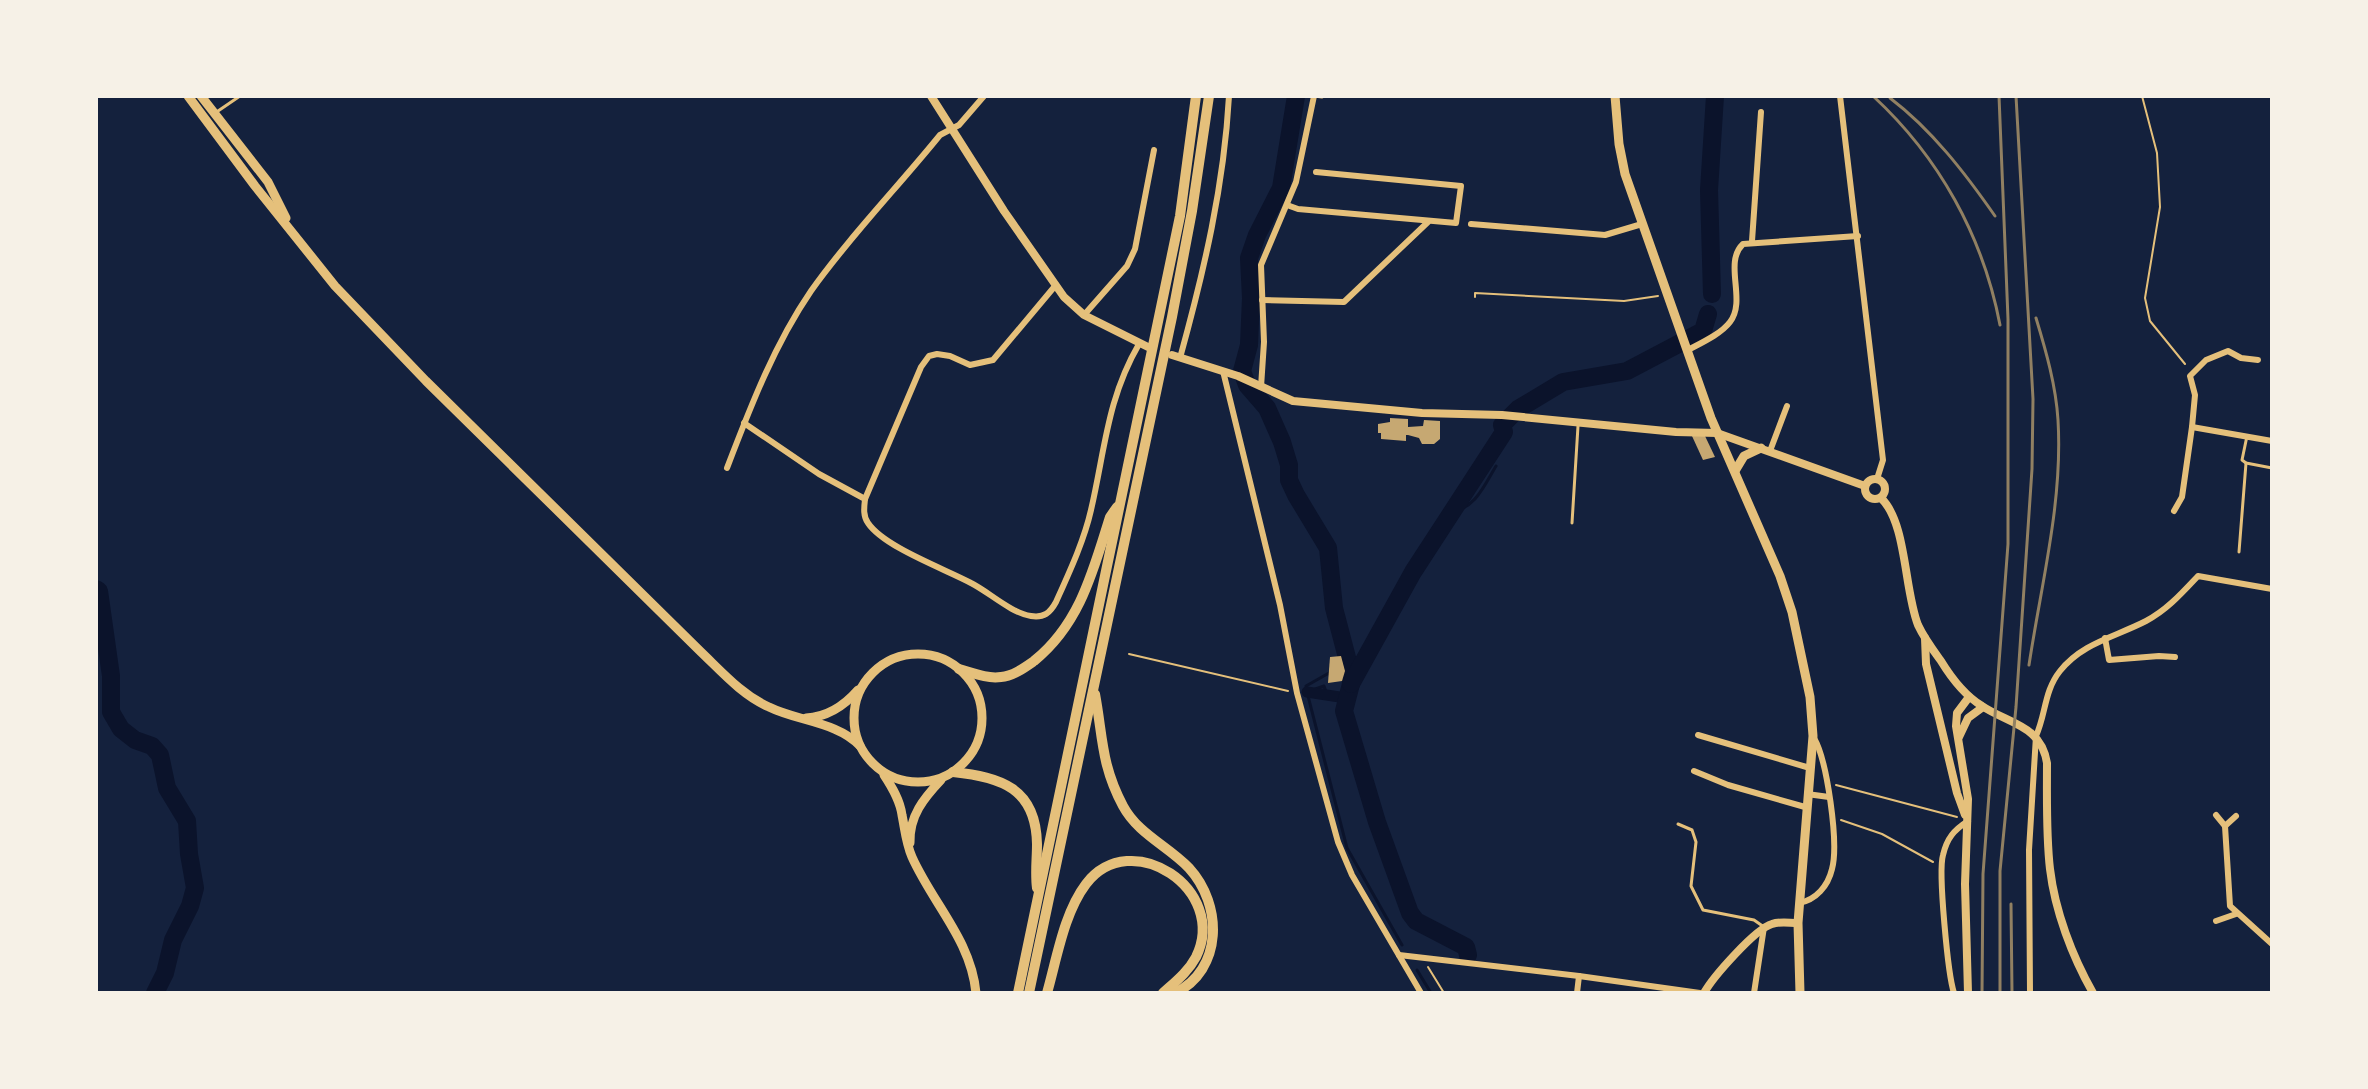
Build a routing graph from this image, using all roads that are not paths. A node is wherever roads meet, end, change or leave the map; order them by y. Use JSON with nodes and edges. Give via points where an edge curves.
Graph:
{"nodes":[{"id":1,"x":188,"y":96,"type":"edge"},
{"id":2,"x":201,"y":96,"type":"edge"},
{"id":3,"x":240,"y":96,"type":"edge"},
{"id":4,"x":931,"y":96,"type":"edge"},
{"id":5,"x":984,"y":96,"type":"edge"},
{"id":6,"x":1196,"y":96,"type":"edge"},
{"id":7,"x":1209,"y":96,"type":"edge"},
{"id":8,"x":1229,"y":96,"type":"edge"},
{"id":9,"x":1314,"y":96,"type":"edge"},
{"id":10,"x":1615,"y":96,"type":"edge"},
{"id":11,"x":1840,"y":96,"type":"edge"},
{"id":12,"x":1322,"y":97,"type":"edge"},
{"id":13,"x":1761,"y":112,"type":"dead end"},
{"id":14,"x":214,"y":114,"type":"junction"},
{"id":15,"x":952,"y":130,"type":"junction"},
{"id":16,"x":1154,"y":150,"type":"dead end"},
{"id":17,"x":1316,"y":172,"type":"dead end"},
{"id":18,"x":255,"y":186,"type":"junction"},
{"id":19,"x":1287,"y":205,"type":"junction"},
{"id":20,"x":1428,"y":222,"type":"junction"},
{"id":21,"x":1471,"y":224,"type":"dead end"},
{"id":22,"x":1642,"y":224,"type":"junction"},
{"id":23,"x":295,"y":235,"type":"junction"},
{"id":24,"x":1858,"y":236,"type":"junction"},
{"id":25,"x":1752,"y":241,"type":"junction"},
{"id":26,"x":1055,"y":286,"type":"junction"},
{"id":27,"x":1262,"y":300,"type":"junction"},
{"id":28,"x":1084,"y":315,"type":"junction"},
{"id":29,"x":1143,"y":346,"type":"joint"},
{"id":30,"x":1688,"y":349,"type":"junction"},
{"id":31,"x":1176,"y":356,"type":"joint"},
{"id":32,"x":2258,"y":360,"type":"dead end"},
{"id":33,"x":1223,"y":371,"type":"junction"},
{"id":34,"x":1257,"y":384,"type":"junction"},
{"id":35,"x":1787,"y":406,"type":"dead end"},
{"id":36,"x":1578,"y":422,"type":"junction"},
{"id":37,"x":744,"y":423,"type":"junction"},
{"id":38,"x":2192,"y":427,"type":"junction"},
{"id":39,"x":1717,"y":433,"type":"junction"},
{"id":40,"x":2247,"y":436,"type":"junction"},
{"id":41,"x":2272,"y":441,"type":"edge"},
{"id":42,"x":1766,"y":450,"type":"junction"},
{"id":43,"x":2246,"y":463,"type":"junction"},
{"id":44,"x":727,"y":468,"type":"dead end"},
{"id":45,"x":2272,"y":468,"type":"edge"},
{"id":46,"x":1735,"y":471,"type":"junction"},
{"id":47,"x":1877,"y":479,"type":"junction"},
{"id":48,"x":1865,"y":486,"type":"junction"},
{"id":49,"x":1881,"y":498,"type":"junction"},
{"id":50,"x":865,"y":499,"type":"junction"},
{"id":51,"x":1120,"y":502,"type":"junction"},
{"id":52,"x":2174,"y":511,"type":"dead end"},
{"id":53,"x":1572,"y":523,"type":"dead end"},
{"id":54,"x":2239,"y":552,"type":"dead end"},
{"id":55,"x":2272,"y":589,"type":"edge"},
{"id":56,"x":1925,"y":637,"type":"junction"},
{"id":57,"x":2105,"y":638,"type":"junction"},
{"id":58,"x":2175,"y":657,"type":"dead end"},
{"id":59,"x":959,"y":669,"type":"junction"},
{"id":60,"x":865,"y":683,"type":"junction"},
{"id":61,"x":1094,"y":688,"type":"junction"},
{"id":62,"x":1969,"y":697,"type":"junction"},
{"id":63,"x":1983,"y":707,"type":"junction"},
{"id":64,"x":799,"y":718,"type":"junction"},
{"id":65,"x":1698,"y":735,"type":"dead end"},
{"id":66,"x":1813,"y":736,"type":"junction"},
{"id":67,"x":2036,"y":736,"type":"junction"},
{"id":68,"x":1959,"y":737,"type":"junction"},
{"id":69,"x":860,"y":746,"type":"junction"},
{"id":70,"x":1810,"y":768,"type":"junction"},
{"id":71,"x":1694,"y":771,"type":"dead end"},
{"id":72,"x":883,"y":772,"type":"junction"},
{"id":73,"x":948,"y":774,"type":"junction"},
{"id":74,"x":1829,"y":797,"type":"junction"},
{"id":75,"x":1806,"y":801,"type":"junction"},
{"id":76,"x":2032,"y":801,"type":"junction"},
{"id":77,"x":2048,"y":801,"type":"junction"},
{"id":78,"x":2216,"y":815,"type":"dead end"},
{"id":79,"x":2236,"y":816,"type":"dead end"},
{"id":80,"x":1968,"y":821,"type":"junction"},
{"id":81,"x":1678,"y":824,"type":"dead end"},
{"id":82,"x":2225,"y":826,"type":"junction"},
{"id":83,"x":911,"y":854,"type":"junction"},
{"id":84,"x":1038,"y":897,"type":"junction"},
{"id":85,"x":1799,"y":903,"type":"junction"},
{"id":86,"x":2236,"y":914,"type":"junction"},
{"id":87,"x":2216,"y":921,"type":"dead end"},
{"id":88,"x":1798,"y":923,"type":"junction"},
{"id":89,"x":1764,"y":927,"type":"junction"},
{"id":90,"x":2272,"y":944,"type":"edge"},
{"id":91,"x":1399,"y":955,"type":"junction"},
{"id":92,"x":1579,"y":976,"type":"junction"},
{"id":93,"x":976,"y":993,"type":"edge"},
{"id":94,"x":1018,"y":993,"type":"edge"},
{"id":95,"x":1029,"y":993,"type":"edge"},
{"id":96,"x":1047,"y":993,"type":"edge"},
{"id":97,"x":1163,"y":993,"type":"edge"},
{"id":98,"x":1175,"y":993,"type":"edge"},
{"id":99,"x":1421,"y":993,"type":"edge"},
{"id":100,"x":1577,"y":993,"type":"edge"},
{"id":101,"x":1702,"y":993,"type":"edge"},
{"id":102,"x":1754,"y":993,"type":"edge"},
{"id":103,"x":1800,"y":993,"type":"edge"},
{"id":104,"x":1954,"y":993,"type":"edge"},
{"id":105,"x":1968,"y":993,"type":"edge"},
{"id":106,"x":2030,"y":993,"type":"edge"},
{"id":107,"x":2093,"y":993,"type":"edge"}],
"edges":[{"from":1,"to":18,"type":"main road"},
{"from":2,"to":14,"type":"main road"},
{"from":3,"to":14,"type":"lane"},
{"from":4,"to":15,"type":"street"},
{"from":5,"to":15,"type":"street"},
{"from":6,"to":51,"type":"main road","via":[[1180,216]]},
{"from":7,"to":61,"type":"main road","via":[[1186,241]]},
{"from":8,"to":31,"type":"street","via":[[1216,210]]},
{"from":9,"to":12,"type":"lane"},
{"from":9,"to":19,"type":"street"},
{"from":10,"to":22,"type":"main road","via":[[1621,156]]},
{"from":11,"to":24,"type":"street"},
{"from":13,"to":25,"type":"street"},
{"from":14,"to":18,"type":"lane"},
{"from":14,"to":23,"type":"main road","via":[[268,182]]},
{"from":15,"to":26,"type":"street"},
{"from":15,"to":37,"type":"street","via":[[940,135],[811,292],[774,355]]},
{"from":16,"to":28,"type":"street","via":[[1135,249],[1127,266]]},
{"from":17,"to":20,"type":"street","via":[[1461,186],[1456,223]]},
{"from":18,"to":23,"type":"main road"},
{"from":19,"to":20,"type":"street"},
{"from":19,"to":27,"type":"street","via":[[1263,256]]},
{"from":20,"to":27,"type":"street","via":[[1344,302]]},
{"from":21,"to":22,"type":"street","via":[[1605,235]]},
{"from":22,"to":30,"type":"main road"},
{"from":23,"to":64,"type":"main road","via":[[335,286],[426,381],[701,652],[752,698]]},
{"from":24,"to":25,"type":"street"},
{"from":24,"to":47,"type":"street","via":[[1883,460]]},
{"from":25,"to":30,"type":"street","via":[[1735,255],[1733,319]]},
{"from":26,"to":28,"type":"street"},
{"from":26,"to":50,"type":"street","via":[[993,360],[970,365],[950,356],[929,356]]},
{"from":27,"to":34,"type":"street","via":[[1264,342]]},
{"from":28,"to":29,"type":"street"},
{"from":29,"to":50,"type":"street","via":[[1122,374],[1114,397],[1090,513],[1051,612],[1024,614],[895,544],[869,524]]},
{"from":30,"to":39,"type":"main road"},
{"from":31,"to":33,"type":"street"},
{"from":32,"to":38,"type":"street","via":[[2228,351],[2206,360],[2190,376],[2195,395]]},
{"from":33,"to":34,"type":"street"},
{"from":33,"to":91,"type":"street","via":[[1297,693],[1338,842]]},
{"from":34,"to":36,"type":"street","via":[[1283,399],[1320,405]]},
{"from":35,"to":42,"type":"street"},
{"from":36,"to":39,"type":"street"},
{"from":36,"to":53,"type":"lane"},
{"from":37,"to":44,"type":"street"},
{"from":37,"to":50,"type":"street"},
{"from":38,"to":40,"type":"street"},
{"from":38,"to":52,"type":"street","via":[[2182,497]]},
{"from":39,"to":42,"type":"street"},
{"from":39,"to":46,"type":"main road"},
{"from":40,"to":41,"type":"street"},
{"from":40,"to":43,"type":"lane","via":[[2242,460]]},
{"from":42,"to":46,"type":"main road","via":[[1744,456]]},
{"from":42,"to":48,"type":"street"},
{"from":43,"to":45,"type":"lane"},
{"from":43,"to":54,"type":"lane"},
{"from":46,"to":66,"type":"main road","via":[[1792,612]]},
{"from":47,"to":48,"type":"street"},
{"from":47,"to":49,"type":"street","via":[[1885,488]]},
{"from":48,"to":49,"type":"street","via":[[1869,498]]},
{"from":49,"to":56,"type":"street","via":[[1893,512]]},
{"from":51,"to":59,"type":"main road","via":[[1110,517],[1087,591],[1046,651],[1003,677]]},
{"from":51,"to":84,"type":"main road"},
{"from":55,"to":57,"type":"street","via":[[2198,576],[2163,611]]},
{"from":56,"to":62,"type":"street"},
{"from":56,"to":80,"type":"street","via":[[1926,664]]},
{"from":57,"to":58,"type":"street","via":[[2109,660]]},
{"from":57,"to":67,"type":"street","via":[[2061,669],[2047,695]]},
{"from":59,"to":60,"type":"main road","via":[[939,658],[912,655],[886,663]]},
{"from":59,"to":73,"type":"main road","via":[[976,692],[981,725],[973,750]]},
{"from":60,"to":64,"type":"main road","via":[[837,710]]},
{"from":60,"to":69,"type":"main road","via":[[854,719]]},
{"from":61,"to":95,"type":"main road"},
{"from":61,"to":98,"type":"main road","via":[[1107,775],[1125,809],[1149,837],[1189,869],[1207,897],[1215,937],[1211,955],[1189,986]]},
{"from":62,"to":63,"type":"street"},
{"from":62,"to":68,"type":"street","via":[[1957,713]]},
{"from":63,"to":67,"type":"street"},
{"from":63,"to":68,"type":"street","via":[[1968,718]]},
{"from":64,"to":69,"type":"main road","via":[[840,732]]},
{"from":65,"to":70,"type":"street"},
{"from":66,"to":70,"type":"main road"},
{"from":66,"to":74,"type":"street"},
{"from":67,"to":76,"type":"street"},
{"from":67,"to":77,"type":"street","via":[[2046,756]]},
{"from":68,"to":80,"type":"street"},
{"from":69,"to":72,"type":"main road"},
{"from":70,"to":75,"type":"main road"},
{"from":71,"to":75,"type":"street","via":[[1728,785]]},
{"from":72,"to":73,"type":"main road","via":[[914,782]]},
{"from":72,"to":83,"type":"main road","via":[[896,794]]},
{"from":73,"to":83,"type":"main road","via":[[914,817]]},
{"from":73,"to":84,"type":"main road","via":[[991,777],[1020,794],[1035,823]]},
{"from":74,"to":75,"type":"street"},
{"from":74,"to":85,"type":"street","via":[[1832,869],[1817,895]]},
{"from":75,"to":85,"type":"main road"},
{"from":76,"to":77,"type":"street"},
{"from":76,"to":106,"type":"street"},
{"from":77,"to":107,"type":"street","via":[[2050,869],[2060,916]]},
{"from":78,"to":82,"type":"street"},
{"from":79,"to":82,"type":"street"},
{"from":80,"to":104,"type":"street","via":[[1948,839],[1941,867]]},
{"from":80,"to":105,"type":"street"},
{"from":81,"to":89,"type":"lane","via":[[1692,830],[1696,842],[1691,886],[1703,910],[1754,920]]},
{"from":82,"to":86,"type":"street","via":[[2230,906]]},
{"from":83,"to":93,"type":"main road","via":[[963,945]]},
{"from":84,"to":94,"type":"main road"},
{"from":85,"to":88,"type":"main road"},
{"from":86,"to":87,"type":"street"},
{"from":86,"to":90,"type":"street"},
{"from":88,"to":89,"type":"street"},
{"from":88,"to":103,"type":"main road"},
{"from":89,"to":101,"type":"street"},
{"from":89,"to":102,"type":"street"},
{"from":91,"to":92,"type":"street"},
{"from":91,"to":99,"type":"street"},
{"from":92,"to":100,"type":"street"},
{"from":92,"to":101,"type":"street"},
{"from":96,"to":97,"type":"main road","via":[[1074,906],[1087,882],[1109,866],[1134,861],[1168,871],[1194,896],[1200,910],[1195,957]]}]}
